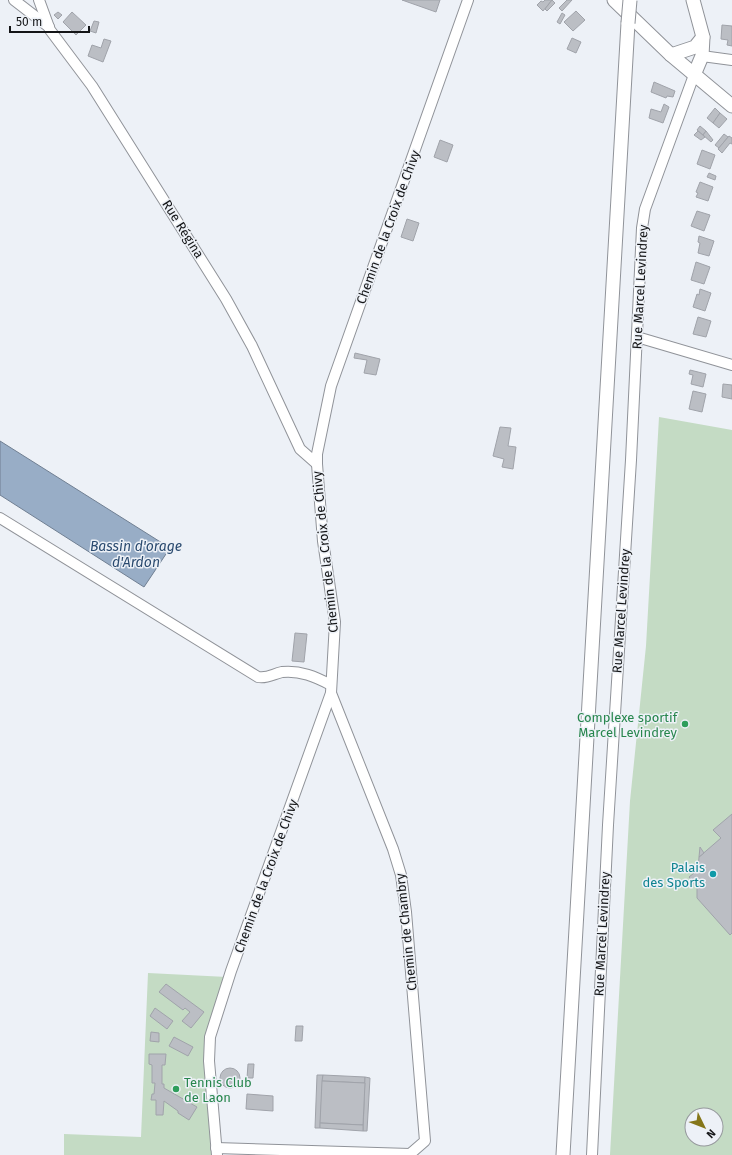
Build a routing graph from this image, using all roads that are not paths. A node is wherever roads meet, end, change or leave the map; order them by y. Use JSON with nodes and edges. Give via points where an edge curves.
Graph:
{"nodes":[{"id":1,"x":14,"y":0,"type":"edge"},
{"id":2,"x":39,"y":0,"type":"edge"},
{"id":3,"x":468,"y":0,"type":"edge"},
{"id":4,"x":614,"y":0,"type":"edge"},
{"id":5,"x":630,"y":0,"type":"edge"},
{"id":6,"x":693,"y":0,"type":"edge"},
{"id":7,"x":50,"y":28,"type":"junction"},
{"id":8,"x":703,"y":38,"type":"junction"},
{"id":9,"x":671,"y":55,"type":"junction"},
{"id":10,"x":702,"y":56,"type":"junction"},
{"id":11,"x":732,"y":60,"type":"edge"},
{"id":12,"x":694,"y":75,"type":"junction"},
{"id":13,"x":732,"y":106,"type":"edge"},
{"id":14,"x":637,"y":337,"type":"junction"},
{"id":15,"x":732,"y":365,"type":"edge"},
{"id":16,"x":317,"y":464,"type":"junction"},
{"id":17,"x":0,"y":518,"type":"edge"},
{"id":18,"x":331,"y":689,"type":"junction"},
{"id":19,"x":216,"y":1151,"type":"edge"},
{"id":20,"x":563,"y":1155,"type":"edge"},
{"id":21,"x":592,"y":1155,"type":"edge"}],
"edges":[{"from":1,"to":7,"type":"street"},
{"from":2,"to":7,"type":"street","name":"Rue Régina"},
{"from":3,"to":16,"type":"street","name":"Chemin de la Croix de Chivy","via":[[331,386]]},
{"from":4,"to":9,"type":"main road"},
{"from":5,"to":20,"type":"main road","bridge":true},
{"from":6,"to":8,"type":"main road"},
{"from":7,"to":16,"type":"street","name":"Rue Régina","via":[[92,86],[221,292],[252,346],[300,448]]},
{"from":8,"to":9,"type":"main road","via":[[695,47]]},
{"from":8,"to":10,"type":"main road"},
{"from":9,"to":12,"type":"main road"},
{"from":10,"to":11,"type":"street"},
{"from":10,"to":12,"type":"main road"},
{"from":12,"to":13,"type":"main road"},
{"from":12,"to":14,"type":"street","name":"Rue Marcel Levindrey","via":[[646,209],[642,228]]},
{"from":14,"to":15,"type":"street"},
{"from":14,"to":21,"type":"street","name":"Rue Marcel Levindrey","via":[[608,825]]},
{"from":16,"to":18,"type":"street","name":"Chemin de la Croix de Chivy","via":[[335,622]]},
{"from":17,"to":18,"type":"street","via":[[258,677],[294,672],[311,675]]},
{"from":18,"to":19,"type":"street","name":"Chemin de la Croix de Chivy","via":[[210,1037],[209,1061]]},
{"from":18,"to":19,"type":"street","name":"Chemin de Chambry","via":[[401,876],[424,1141],[410,1154]]}]}
